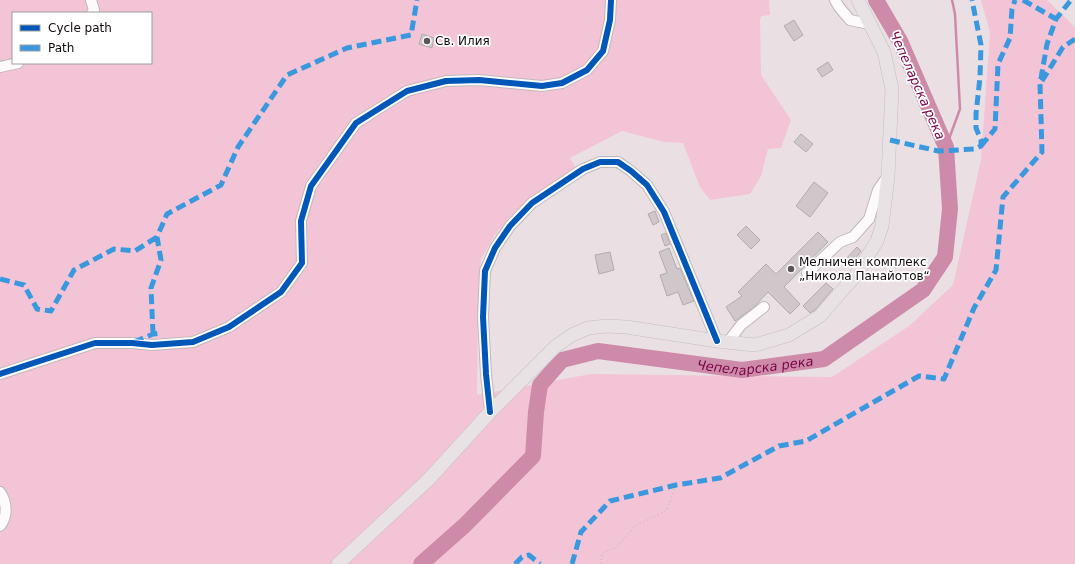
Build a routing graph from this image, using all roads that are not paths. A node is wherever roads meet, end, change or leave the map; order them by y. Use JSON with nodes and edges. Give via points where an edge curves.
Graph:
{"nodes":[{"id":1,"x":91,"y":0,"type":"edge"},
{"id":2,"x":611,"y":0,"type":"edge"},
{"id":3,"x":835,"y":0,"type":"edge"},
{"id":4,"x":858,"y":0,"type":"edge"},
{"id":5,"x":93,"y":12,"type":"edge"},
{"id":6,"x":869,"y":24,"type":"junction"},
{"id":7,"x":14,"y":64,"type":"edge"},
{"id":8,"x":0,"y":67,"type":"edge"},
{"id":9,"x":888,"y":176,"type":"junction"},
{"id":10,"x":807,"y":274,"type":"dead end"},
{"id":11,"x":764,"y":307,"type":"dead end"},
{"id":12,"x":722,"y":342,"type":"junction"},
{"id":13,"x":0,"y":374,"type":"edge"},
{"id":14,"x":490,"y":412,"type":"junction"},
{"id":15,"x":0,"y":492,"type":"edge"},
{"id":16,"x":0,"y":526,"type":"edge"},
{"id":17,"x":338,"y":564,"type":"edge"}],
"edges":[{"from":1,"to":5,"type":"street"},
{"from":2,"to":13,"type":"street","via":[[610,20],[603,51],[587,70],[562,83],[542,86],[480,80],[446,81],[407,91],[356,123],[311,186],[301,221],[302,263],[281,292],[229,327],[193,342],[95,343]]},
{"from":3,"to":6,"type":"street","via":[[850,20]]},
{"from":4,"to":6,"type":"main road"},
{"from":6,"to":9,"type":"main road","via":[[884,52],[892,89]]},
{"from":7,"to":8,"type":"street"},
{"from":9,"to":10,"type":"street","via":[[878,190],[869,219],[853,237],[840,242]]},
{"from":9,"to":12,"type":"main road","via":[[882,226],[877,241],[855,276],[820,316],[789,335],[755,345]]},
{"from":11,"to":12,"type":"street"},
{"from":12,"to":14,"type":"main road","via":[[626,326],[588,328],[556,346]]},
{"from":12,"to":14,"type":"street","via":[[664,212],[647,185],[618,162],[600,162],[583,169],[532,203],[510,226],[495,248],[485,271],[483,317]]},
{"from":14,"to":17,"type":"main road","via":[[429,479]]},
{"from":15,"to":16,"type":"street","via":[[6,515]]}]}
